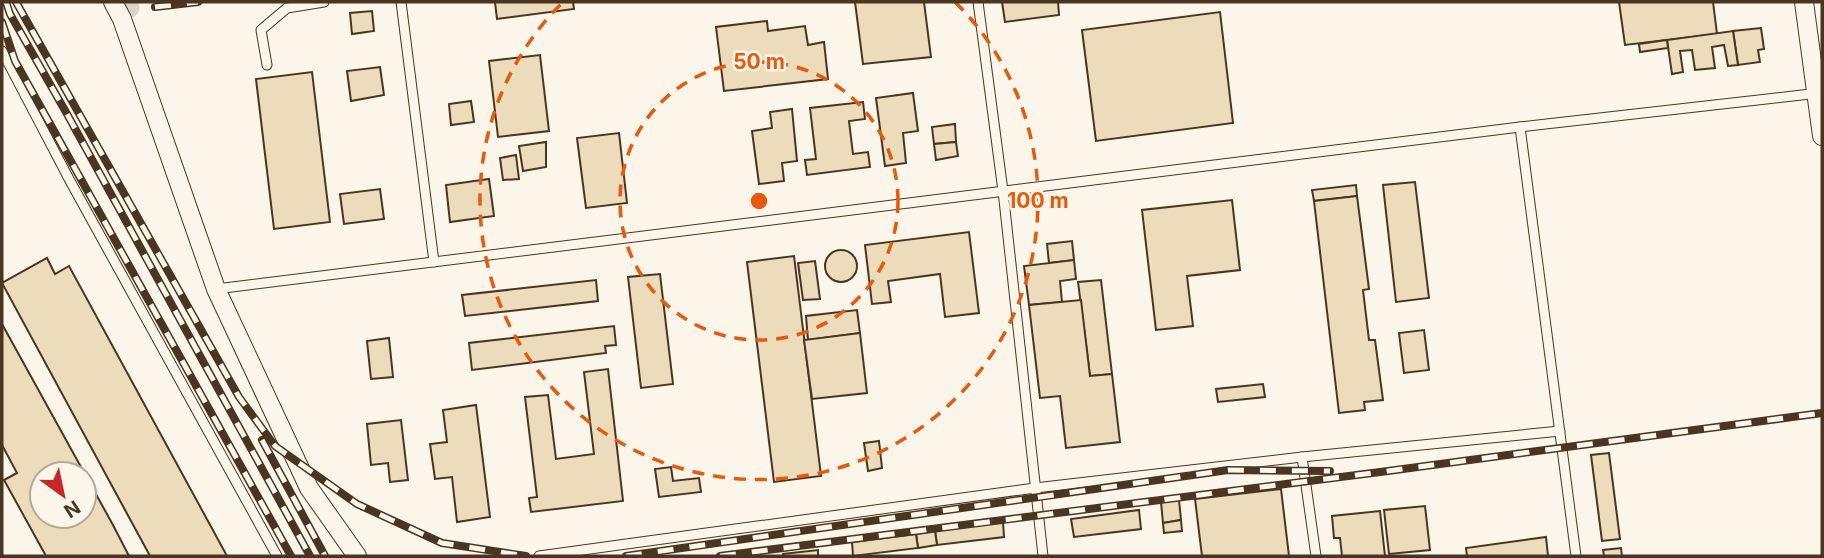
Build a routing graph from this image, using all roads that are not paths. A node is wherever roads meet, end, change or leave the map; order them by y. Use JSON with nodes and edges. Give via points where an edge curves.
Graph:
{"nodes":[{"id":1,"x":113,"y":2,"type":"edge"},
{"id":2,"x":324,"y":2,"type":"edge"},
{"id":3,"x":401,"y":2,"type":"edge"},
{"id":4,"x":978,"y":2,"type":"edge"},
{"id":5,"x":1804,"y":2,"type":"edge"},
{"id":6,"x":2,"y":51,"type":"edge"},
{"id":7,"x":267,"y":65,"type":"dead end"},
{"id":8,"x":1819,"y":93,"type":"edge"},
{"id":9,"x":1520,"y":127,"type":"junction"},
{"id":10,"x":1822,"y":136,"type":"edge"},
{"id":11,"x":1003,"y":191,"type":"junction"},
{"id":12,"x":433,"y":262,"type":"junction"},
{"id":13,"x":216,"y":289,"type":"junction"},
{"id":14,"x":1560,"y":430,"type":"junction"},
{"id":15,"x":1302,"y":457,"type":"junction"},
{"id":16,"x":1035,"y":488,"type":"junction"},
{"id":17,"x":277,"y":556,"type":"edge"},
{"id":18,"x":357,"y":556,"type":"edge"},
{"id":19,"x":539,"y":556,"type":"edge"},
{"id":20,"x":1043,"y":556,"type":"edge"},
{"id":21,"x":1316,"y":556,"type":"edge"},
{"id":22,"x":1576,"y":556,"type":"edge"}],
"edges":[{"from":1,"to":13,"type":"street"},
{"from":2,"to":7,"type":"lane","via":[[286,8],[261,30]]},
{"from":3,"to":12,"type":"lane"},
{"from":4,"to":11,"type":"lane"},
{"from":5,"to":8,"type":"street"},
{"from":6,"to":17,"type":"lane"},
{"from":8,"to":9,"type":"lane"},
{"from":8,"to":10,"type":"street"},
{"from":9,"to":11,"type":"lane"},
{"from":9,"to":14,"type":"lane"},
{"from":11,"to":12,"type":"lane"},
{"from":11,"to":16,"type":"lane"},
{"from":12,"to":13,"type":"lane"},
{"from":13,"to":18,"type":"street","via":[[309,488]]},
{"from":14,"to":15,"type":"lane"},
{"from":14,"to":22,"type":"lane"},
{"from":15,"to":16,"type":"lane"},
{"from":15,"to":21,"type":"lane"},
{"from":16,"to":19,"type":"lane"},
{"from":16,"to":20,"type":"lane"}]}
